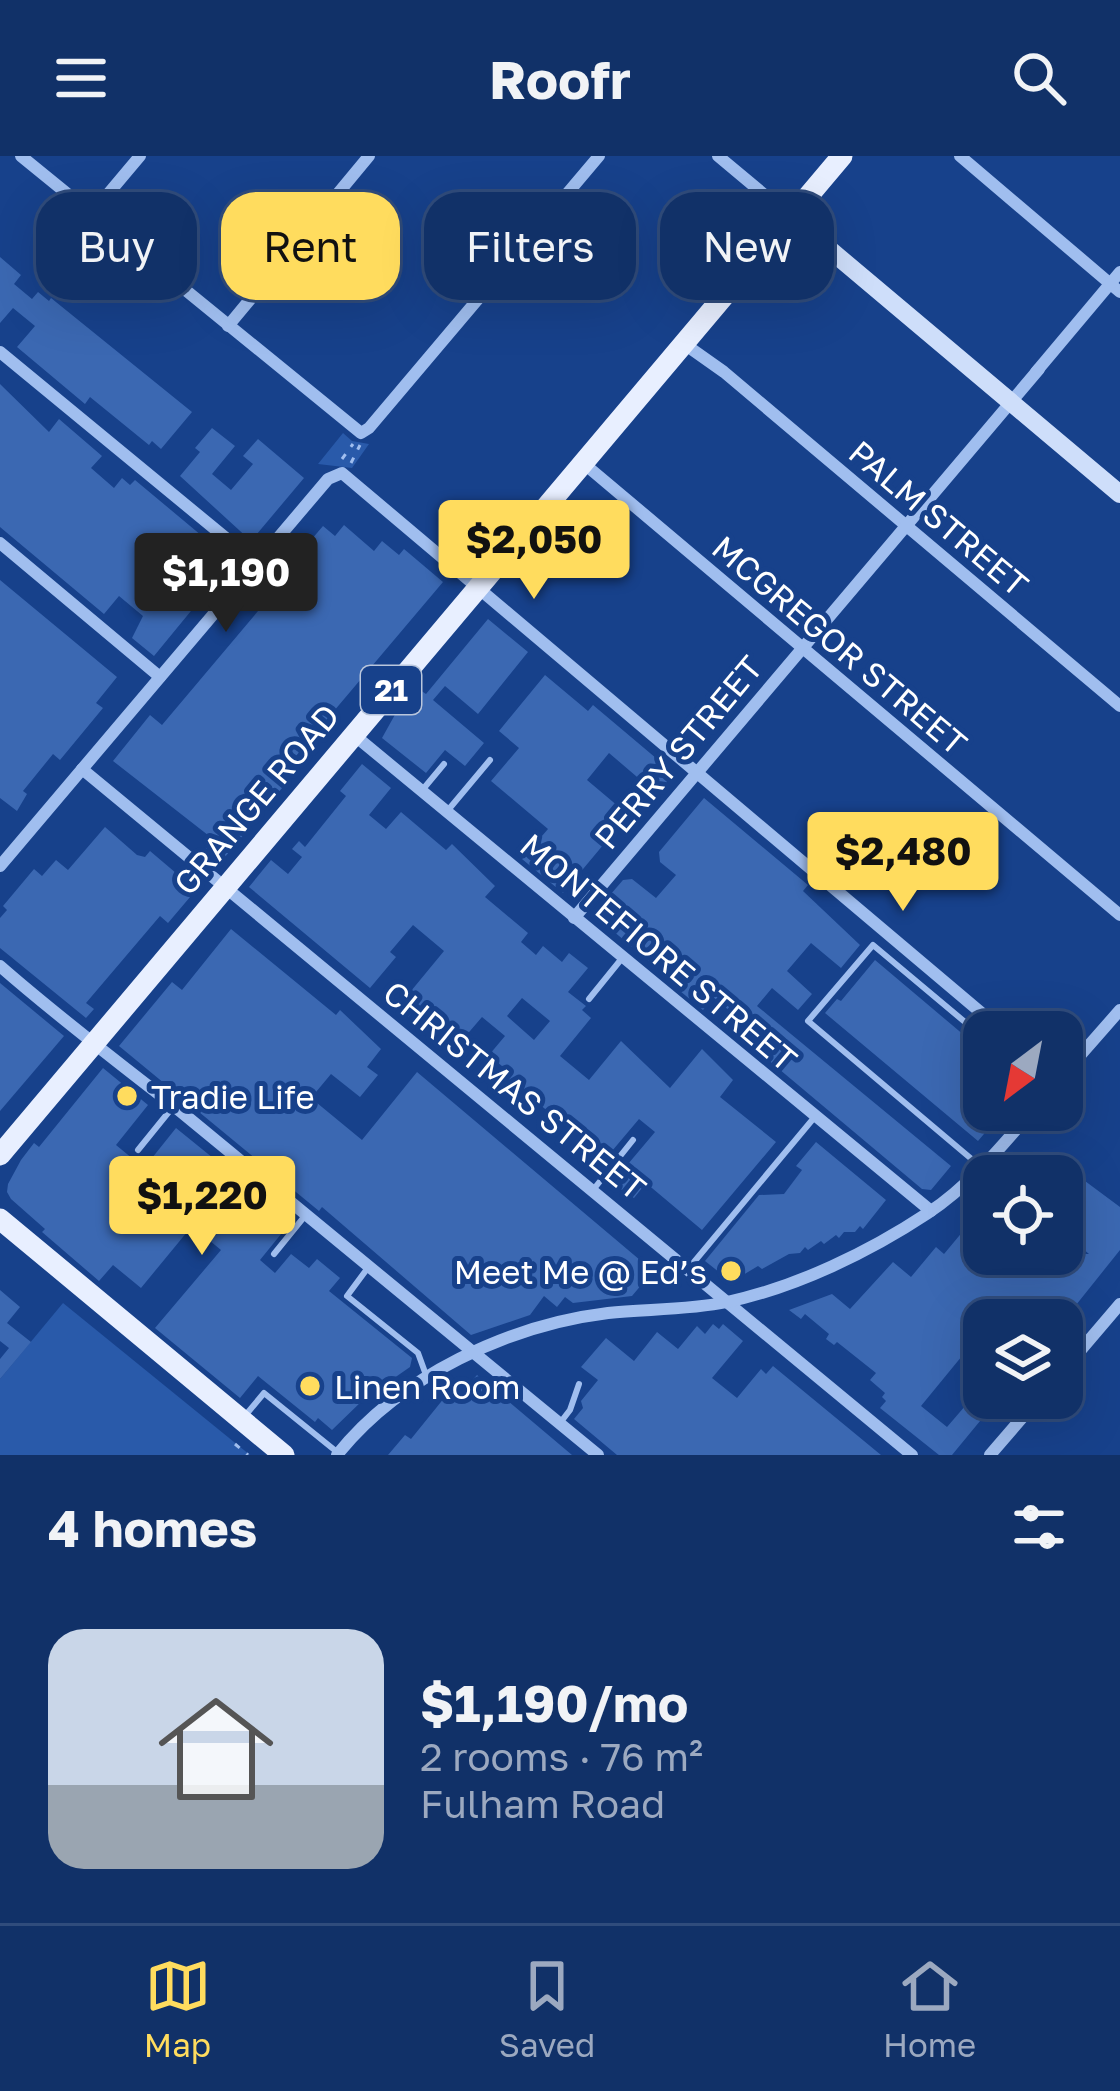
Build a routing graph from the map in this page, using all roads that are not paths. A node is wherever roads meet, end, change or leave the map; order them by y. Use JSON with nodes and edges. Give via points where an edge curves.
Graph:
{"nodes":[{"id":1,"x":21,"y":156,"type":"edge"},
{"id":2,"x":140,"y":156,"type":"edge"},
{"id":3,"x":369,"y":156,"type":"edge"},
{"id":4,"x":599,"y":156,"type":"edge"},
{"id":5,"x":718,"y":156,"type":"edge"},
{"id":6,"x":842,"y":156,"type":"edge"},
{"id":7,"x":960,"y":156,"type":"edge"},
{"id":8,"x":66,"y":192,"type":"edge"},
{"id":9,"x":110,"y":192,"type":"edge"},
{"id":10,"x":761,"y":192,"type":"edge"},
{"id":11,"x":812,"y":192,"type":"edge"},
{"id":12,"x":834,"y":254,"type":"edge"},
{"id":13,"x":1117,"y":282,"type":"edge"},
{"id":14,"x":197,"y":300,"type":"edge"},
{"id":15,"x":720,"y":300,"type":"edge"},
{"id":16,"x":228,"y":326,"type":"junction"},
{"id":17,"x":686,"y":339,"type":"junction"},
{"id":18,"x":0,"y":352,"type":"edge"},
{"id":19,"x":1010,"y":403,"type":"junction"},
{"id":20,"x":582,"y":462,"type":"junction"},
{"id":21,"x":1120,"y":494,"type":"edge"},
{"id":22,"x":904,"y":524,"type":"junction"},
{"id":23,"x":0,"y":543,"type":"edge"},
{"id":24,"x":255,"y":562,"type":"junction"},
{"id":25,"x":478,"y":586,"type":"junction"},
{"id":26,"x":800,"y":647,"type":"junction"},
{"id":27,"x":160,"y":676,"type":"junction"},
{"id":28,"x":1120,"y":706,"type":"edge"},
{"id":29,"x":354,"y":735,"type":"junction"},
{"id":30,"x":490,"y":760,"type":"dead end"},
{"id":31,"x":443,"y":764,"type":"dead end"},
{"id":32,"x":82,"y":769,"type":"junction"},
{"id":33,"x":697,"y":771,"type":"junction"},
{"id":34,"x":421,"y":791,"type":"junction"},
{"id":35,"x":447,"y":812,"type":"junction"},
{"id":36,"x":2,"y":860,"type":"edge"},
{"id":37,"x":225,"y":887,"type":"junction"},
{"id":38,"x":1120,"y":915,"type":"edge"},
{"id":39,"x":574,"y":918,"type":"junction"},
{"id":40,"x":622,"y":957,"type":"junction"},
{"id":41,"x":0,"y":966,"type":"edge"},
{"id":42,"x":589,"y":999,"type":"dead end"},
{"id":43,"x":1120,"y":1010,"type":"edge"},
{"id":44,"x":979,"y":1011,"type":"edge"},
{"id":45,"x":963,"y":1020,"type":"edge"},
{"id":46,"x":94,"y":1044,"type":"junction"},
{"id":47,"x":1083,"y":1052,"type":"edge"},
{"id":48,"x":175,"y":1106,"type":"junction"},
{"id":49,"x":815,"y":1116,"type":"junction"},
{"id":50,"x":25,"y":1126,"type":"junction"},
{"id":51,"x":1015,"y":1131,"type":"edge"},
{"id":52,"x":633,"y":1140,"type":"dead end"},
{"id":53,"x":138,"y":1150,"type":"dead end"},
{"id":54,"x":0,"y":1155,"type":"edge"},
{"id":55,"x":967,"y":1155,"type":"edge"},
{"id":56,"x":992,"y":1155,"type":"edge"},
{"id":57,"x":0,"y":1177,"type":"edge"},
{"id":58,"x":963,"y":1183,"type":"edge"},
{"id":59,"x":593,"y":1190,"type":"junction"},
{"id":60,"x":931,"y":1211,"type":"junction"},
{"id":61,"x":307,"y":1215,"type":"junction"},
{"id":62,"x":2,"y":1219,"type":"edge"},
{"id":63,"x":274,"y":1254,"type":"dead end"},
{"id":64,"x":370,"y":1267,"type":"junction"},
{"id":65,"x":689,"y":1268,"type":"junction"},
{"id":66,"x":727,"y":1302,"type":"junction"},
{"id":67,"x":1120,"y":1304,"type":"edge"},
{"id":68,"x":1083,"y":1347,"type":"edge"},
{"id":69,"x":474,"y":1353,"type":"junction"},
{"id":70,"x":428,"y":1378,"type":"junction"},
{"id":71,"x":579,"y":1384,"type":"dead end"},
{"id":72,"x":1021,"y":1419,"type":"edge"},
{"id":73,"x":242,"y":1420,"type":"junction"},
{"id":74,"x":560,"y":1423,"type":"junction"},
{"id":75,"x":338,"y":1454,"type":"edge"},
{"id":76,"x":284,"y":1455,"type":"edge"},
{"id":77,"x":598,"y":1455,"type":"edge"},
{"id":78,"x":912,"y":1455,"type":"edge"},
{"id":79,"x":990,"y":1455,"type":"edge"}],
"edges":[{"from":1,"to":8,"type":"street"},
{"from":2,"to":9,"type":"street"},
{"from":3,"to":16,"type":"street"},
{"from":4,"to":16,"type":"street","via":[[361,433]]},
{"from":5,"to":10,"type":"street"},
{"from":6,"to":11,"type":"main road","name":"GRANGE ROAD","number":"21"},
{"from":7,"to":13,"type":"street"},
{"from":12,"to":19,"type":"street"},
{"from":13,"to":19,"type":"street","name":"PERRY STREET"},
{"from":14,"to":16,"type":"street"},
{"from":15,"to":17,"type":"main road","name":"GRANGE ROAD","number":"21"},
{"from":17,"to":20,"type":"main road","name":"GRANGE ROAD","number":"21"},
{"from":17,"to":22,"type":"street","name":"PALM STREET"},
{"from":18,"to":24,"type":"street"},
{"from":19,"to":21,"type":"street"},
{"from":19,"to":22,"type":"street","name":"PERRY STREET"},
{"from":20,"to":25,"type":"main road","name":"GRANGE ROAD","number":"21"},
{"from":20,"to":26,"type":"street","name":"MCGREGOR STREET"},
{"from":22,"to":26,"type":"street","name":"PERRY STREET"},
{"from":22,"to":28,"type":"street","name":"PALM STREET"},
{"from":23,"to":27,"type":"street"},
{"from":24,"to":25,"type":"street","via":[[328,478],[342,473]]},
{"from":24,"to":27,"type":"street"},
{"from":25,"to":29,"type":"main road","name":"GRANGE ROAD","number":"21"},
{"from":25,"to":33,"type":"street"},
{"from":26,"to":33,"type":"street","name":"PERRY STREET"},
{"from":26,"to":38,"type":"street","name":"MCGREGOR STREET"},
{"from":27,"to":32,"type":"street"},
{"from":29,"to":34,"type":"street","name":"MONTEFIORE STREET"},
{"from":29,"to":37,"type":"main road","name":"GRANGE ROAD","number":"21"},
{"from":30,"to":35,"type":"lane"},
{"from":31,"to":34,"type":"lane"},
{"from":32,"to":36,"type":"street"},
{"from":32,"to":37,"type":"street","name":"CHRISTMAS STREET"},
{"from":33,"to":39,"type":"street","name":"PERRY STREET"},
{"from":33,"to":44,"type":"street"},
{"from":34,"to":35,"type":"street","name":"MONTEFIORE STREET"},
{"from":35,"to":39,"type":"street","name":"MONTEFIORE STREET"},
{"from":37,"to":46,"type":"main road","name":"GRANGE ROAD","number":"21"},
{"from":37,"to":59,"type":"street","name":"CHRISTMAS STREET"},
{"from":39,"to":40,"type":"street","name":"MONTEFIORE STREET"},
{"from":40,"to":42,"type":"lane"},
{"from":40,"to":49,"type":"street","name":"MONTEFIORE STREET"},
{"from":41,"to":46,"type":"street"},
{"from":43,"to":47,"type":"street"},
{"from":45,"to":55,"type":"lane","via":[[873,945],[808,1021]]},
{"from":46,"to":48,"type":"street"},
{"from":46,"to":50,"type":"main road","name":"GRANGE ROAD","number":"21"},
{"from":48,"to":53,"type":"lane"},
{"from":48,"to":61,"type":"street"},
{"from":49,"to":60,"type":"street","name":"MONTEFIORE STREET"},
{"from":49,"to":65,"type":"lane"},
{"from":50,"to":54,"type":"main road","name":"GRANGE ROAD","number":"21"},
{"from":50,"to":57,"type":"main road"},
{"from":51,"to":56,"type":"street"},
{"from":52,"to":59,"type":"lane"},
{"from":58,"to":60,"type":"street"},
{"from":59,"to":65,"type":"street","name":"CHRISTMAS STREET"},
{"from":60,"to":66,"type":"street","via":[[855,1254]]},
{"from":61,"to":63,"type":"lane"},
{"from":61,"to":64,"type":"street"},
{"from":62,"to":73,"type":"main road"},
{"from":64,"to":69,"type":"street"},
{"from":64,"to":70,"type":"lane","via":[[347,1295],[418,1353]]},
{"from":65,"to":66,"type":"street","name":"CHRISTMAS STREET"},
{"from":66,"to":69,"type":"street","via":[[557,1323]]},
{"from":66,"to":78,"type":"street","name":"CHRISTMAS STREET"},
{"from":67,"to":68,"type":"street"},
{"from":69,"to":70,"type":"street"},
{"from":69,"to":74,"type":"street"},
{"from":70,"to":75,"type":"street"},
{"from":71,"to":74,"type":"lane"},
{"from":72,"to":79,"type":"street"},
{"from":73,"to":75,"type":"lane","via":[[264,1394]]},
{"from":73,"to":76,"type":"main road"},
{"from":74,"to":77,"type":"street"}]}
